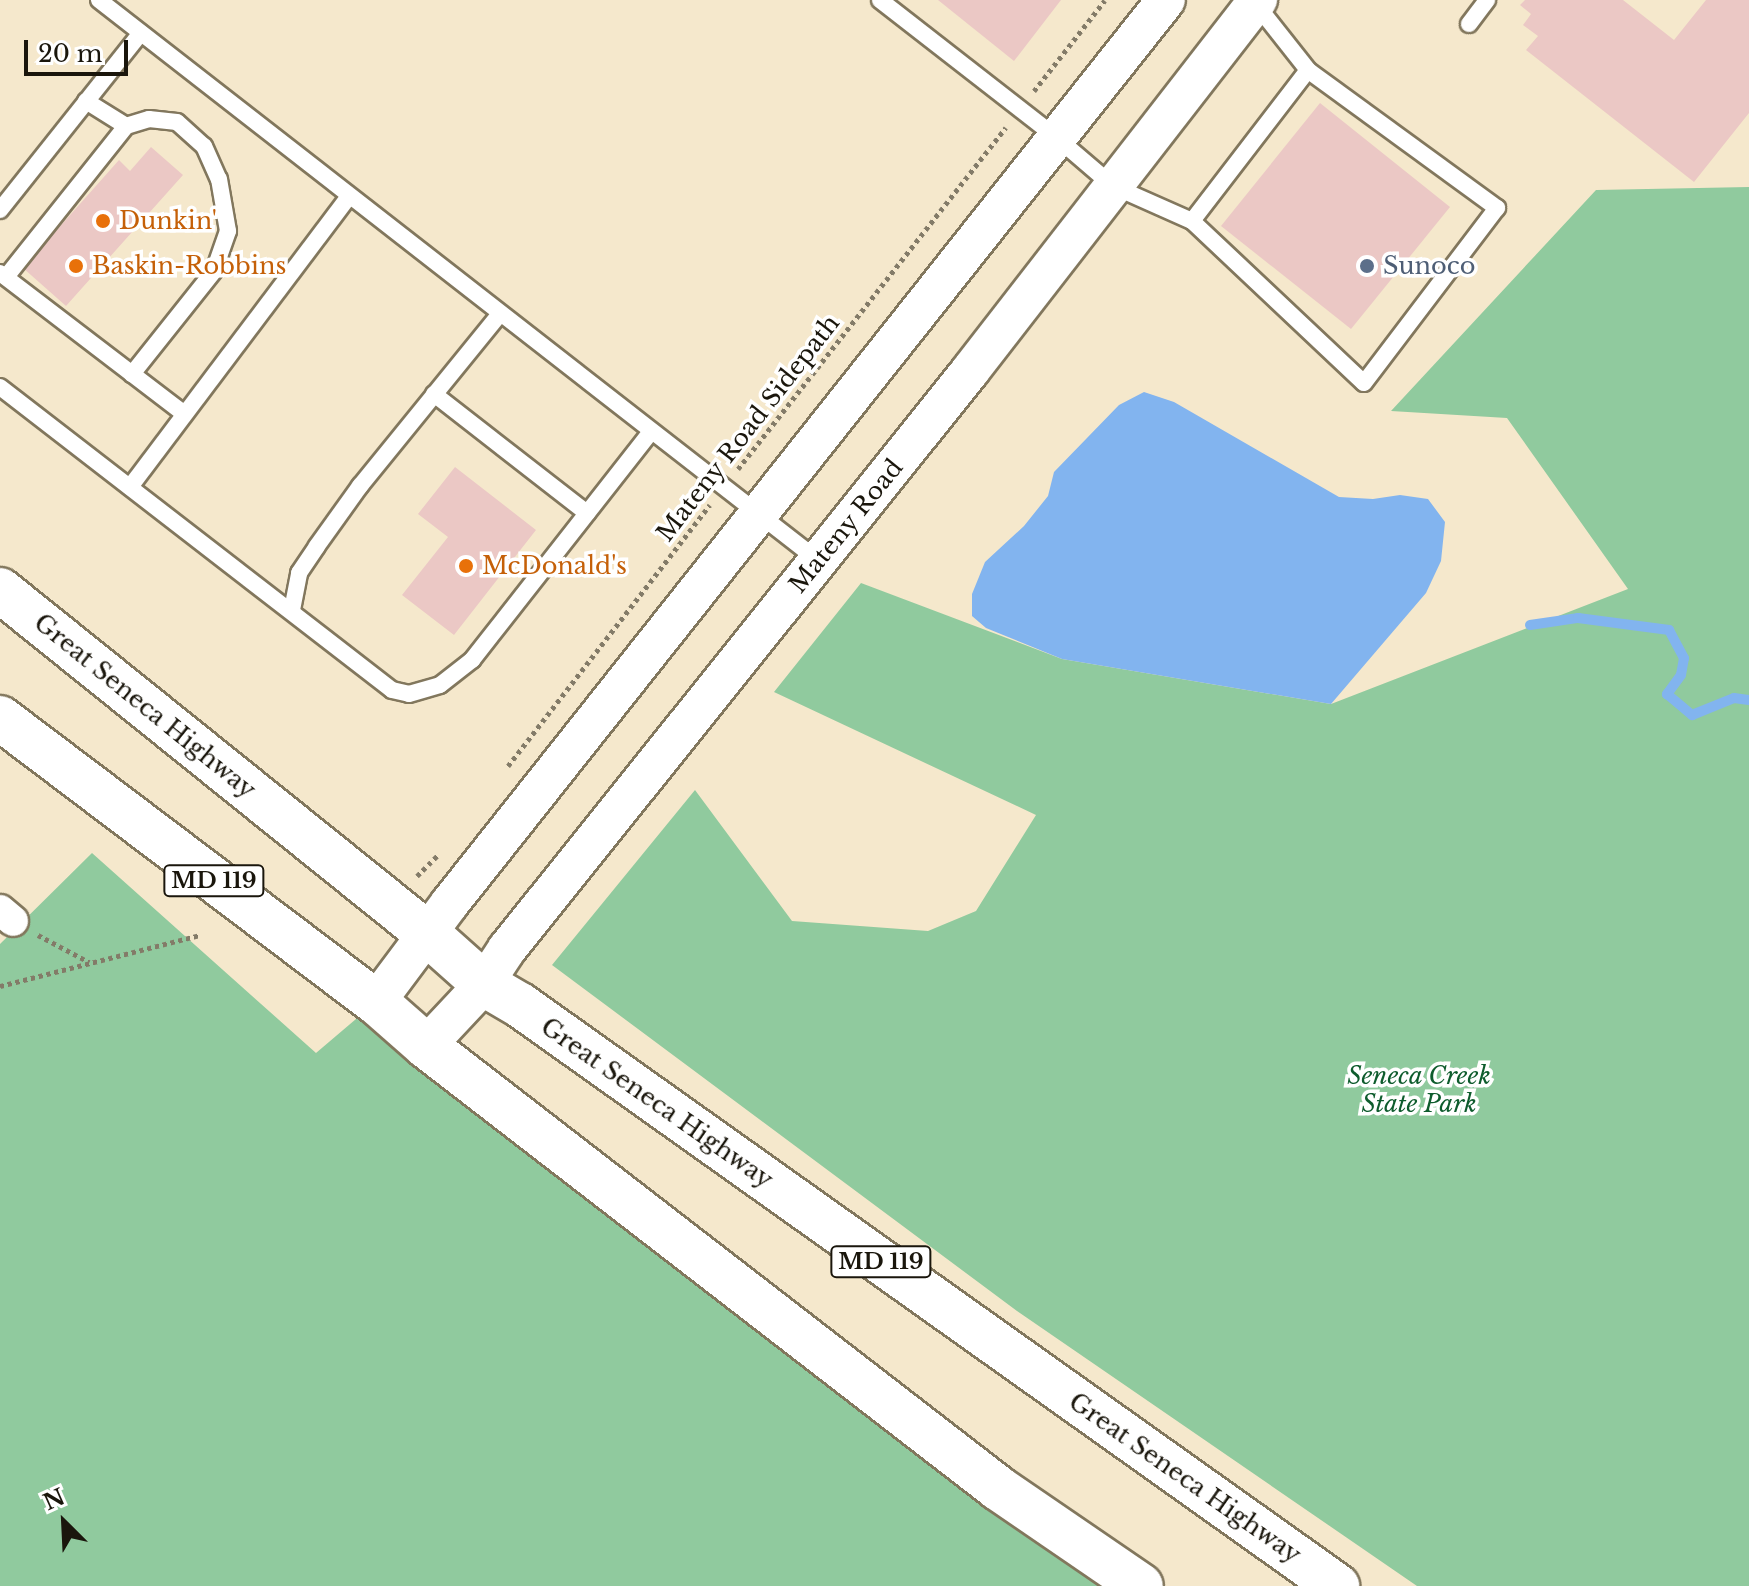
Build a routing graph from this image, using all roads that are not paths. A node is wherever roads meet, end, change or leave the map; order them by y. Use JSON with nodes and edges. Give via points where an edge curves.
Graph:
{"nodes":[{"id":1,"x":99,"y":0,"type":"edge"},
{"id":2,"x":880,"y":0,"type":"edge"},
{"id":3,"x":1166,"y":0,"type":"edge"},
{"id":4,"x":1487,"y":0,"type":"edge"},
{"id":5,"x":1256,"y":1,"type":"edge"},
{"id":6,"x":1469,"y":24,"type":"dead end"},
{"id":7,"x":141,"y":33,"type":"junction"},
{"id":8,"x":1308,"y":70,"type":"junction"},
{"id":9,"x":86,"y":101,"type":"junction"},
{"id":10,"x":126,"y":126,"type":"junction"},
{"id":11,"x":1057,"y":138,"type":"junction"},
{"id":12,"x":1113,"y":186,"type":"junction"},
{"id":13,"x":349,"y":196,"type":"junction"},
{"id":14,"x":0,"y":210,"type":"edge"},
{"id":15,"x":1192,"y":221,"type":"junction"},
{"id":16,"x":3,"y":275,"type":"edge"},
{"id":17,"x":500,"y":314,"type":"junction"},
{"id":18,"x":132,"y":374,"type":"junction"},
{"id":19,"x":0,"y":387,"type":"edge"},
{"id":20,"x":434,"y":394,"type":"junction"},
{"id":21,"x":183,"y":413,"type":"junction"},
{"id":22,"x":651,"y":432,"type":"junction"},
{"id":23,"x":130,"y":487,"type":"junction"},
{"id":24,"x":587,"y":513,"type":"junction"},
{"id":25,"x":757,"y":516,"type":"junction"},
{"id":26,"x":819,"y":561,"type":"junction"},
{"id":27,"x":0,"y":590,"type":"edge"},
{"id":28,"x":292,"y":610,"type":"junction"},
{"id":29,"x":0,"y":718,"type":"edge"},
{"id":30,"x":429,"y":935,"type":"junction"},
{"id":31,"x":484,"y":984,"type":"junction"},
{"id":32,"x":376,"y":1002,"type":"junction"},
{"id":33,"x":426,"y":1046,"type":"junction"},
{"id":34,"x":1141,"y":1586,"type":"edge"},
{"id":35,"x":1337,"y":1586,"type":"edge"}],
"edges":[{"from":1,"to":7,"type":"lane"},
{"from":2,"to":11,"type":"lane"},
{"from":3,"to":11,"type":"street"},
{"from":4,"to":6,"type":"lane"},
{"from":5,"to":8,"type":"lane"},
{"from":5,"to":12,"type":"street","name":"Mateny Road"},
{"from":7,"to":9,"type":"lane"},
{"from":7,"to":13,"type":"lane"},
{"from":8,"to":15,"type":"lane"},
{"from":8,"to":15,"type":"lane","via":[[1497,208],[1364,383]]},
{"from":9,"to":10,"type":"lane"},
{"from":9,"to":14,"type":"lane"},
{"from":10,"to":16,"type":"lane"},
{"from":10,"to":18,"type":"lane","via":[[149,119],[177,122],[204,146],[219,179],[228,231],[214,271]]},
{"from":11,"to":12,"type":"lane"},
{"from":11,"to":25,"type":"street"},
{"from":12,"to":15,"type":"lane"},
{"from":12,"to":26,"type":"street","name":"Mateny Road"},
{"from":13,"to":17,"type":"lane"},
{"from":13,"to":21,"type":"lane"},
{"from":16,"to":18,"type":"lane"},
{"from":17,"to":20,"type":"lane"},
{"from":17,"to":22,"type":"lane"},
{"from":18,"to":21,"type":"lane"},
{"from":19,"to":23,"type":"lane"},
{"from":20,"to":24,"type":"lane"},
{"from":20,"to":28,"type":"lane","via":[[299,573]]},
{"from":21,"to":23,"type":"lane"},
{"from":22,"to":24,"type":"lane"},
{"from":22,"to":25,"type":"lane"},
{"from":23,"to":28,"type":"lane"},
{"from":24,"to":28,"type":"lane","via":[[472,660],[440,685],[409,694],[392,690]]},
{"from":25,"to":26,"type":"lane"},
{"from":25,"to":30,"type":"street"},
{"from":26,"to":31,"type":"street","name":"Mateny Road"},
{"from":27,"to":30,"type":"main road","name":"Great Seneca Highway","number":"MD 119"},
{"from":29,"to":32,"type":"main road","number":"MD 119"},
{"from":30,"to":31,"type":"main road","name":"Great Seneca Highway","number":"MD 119"},
{"from":30,"to":32,"type":"street"},
{"from":31,"to":33,"type":"street","name":"Mateny Road"},
{"from":31,"to":35,"type":"main road","name":"Great Seneca Highway","number":"MD 119"},
{"from":32,"to":33,"type":"main road","number":"MD 119"},
{"from":33,"to":34,"type":"main road","number":"MD 119","via":[[998,1488]]}]}
